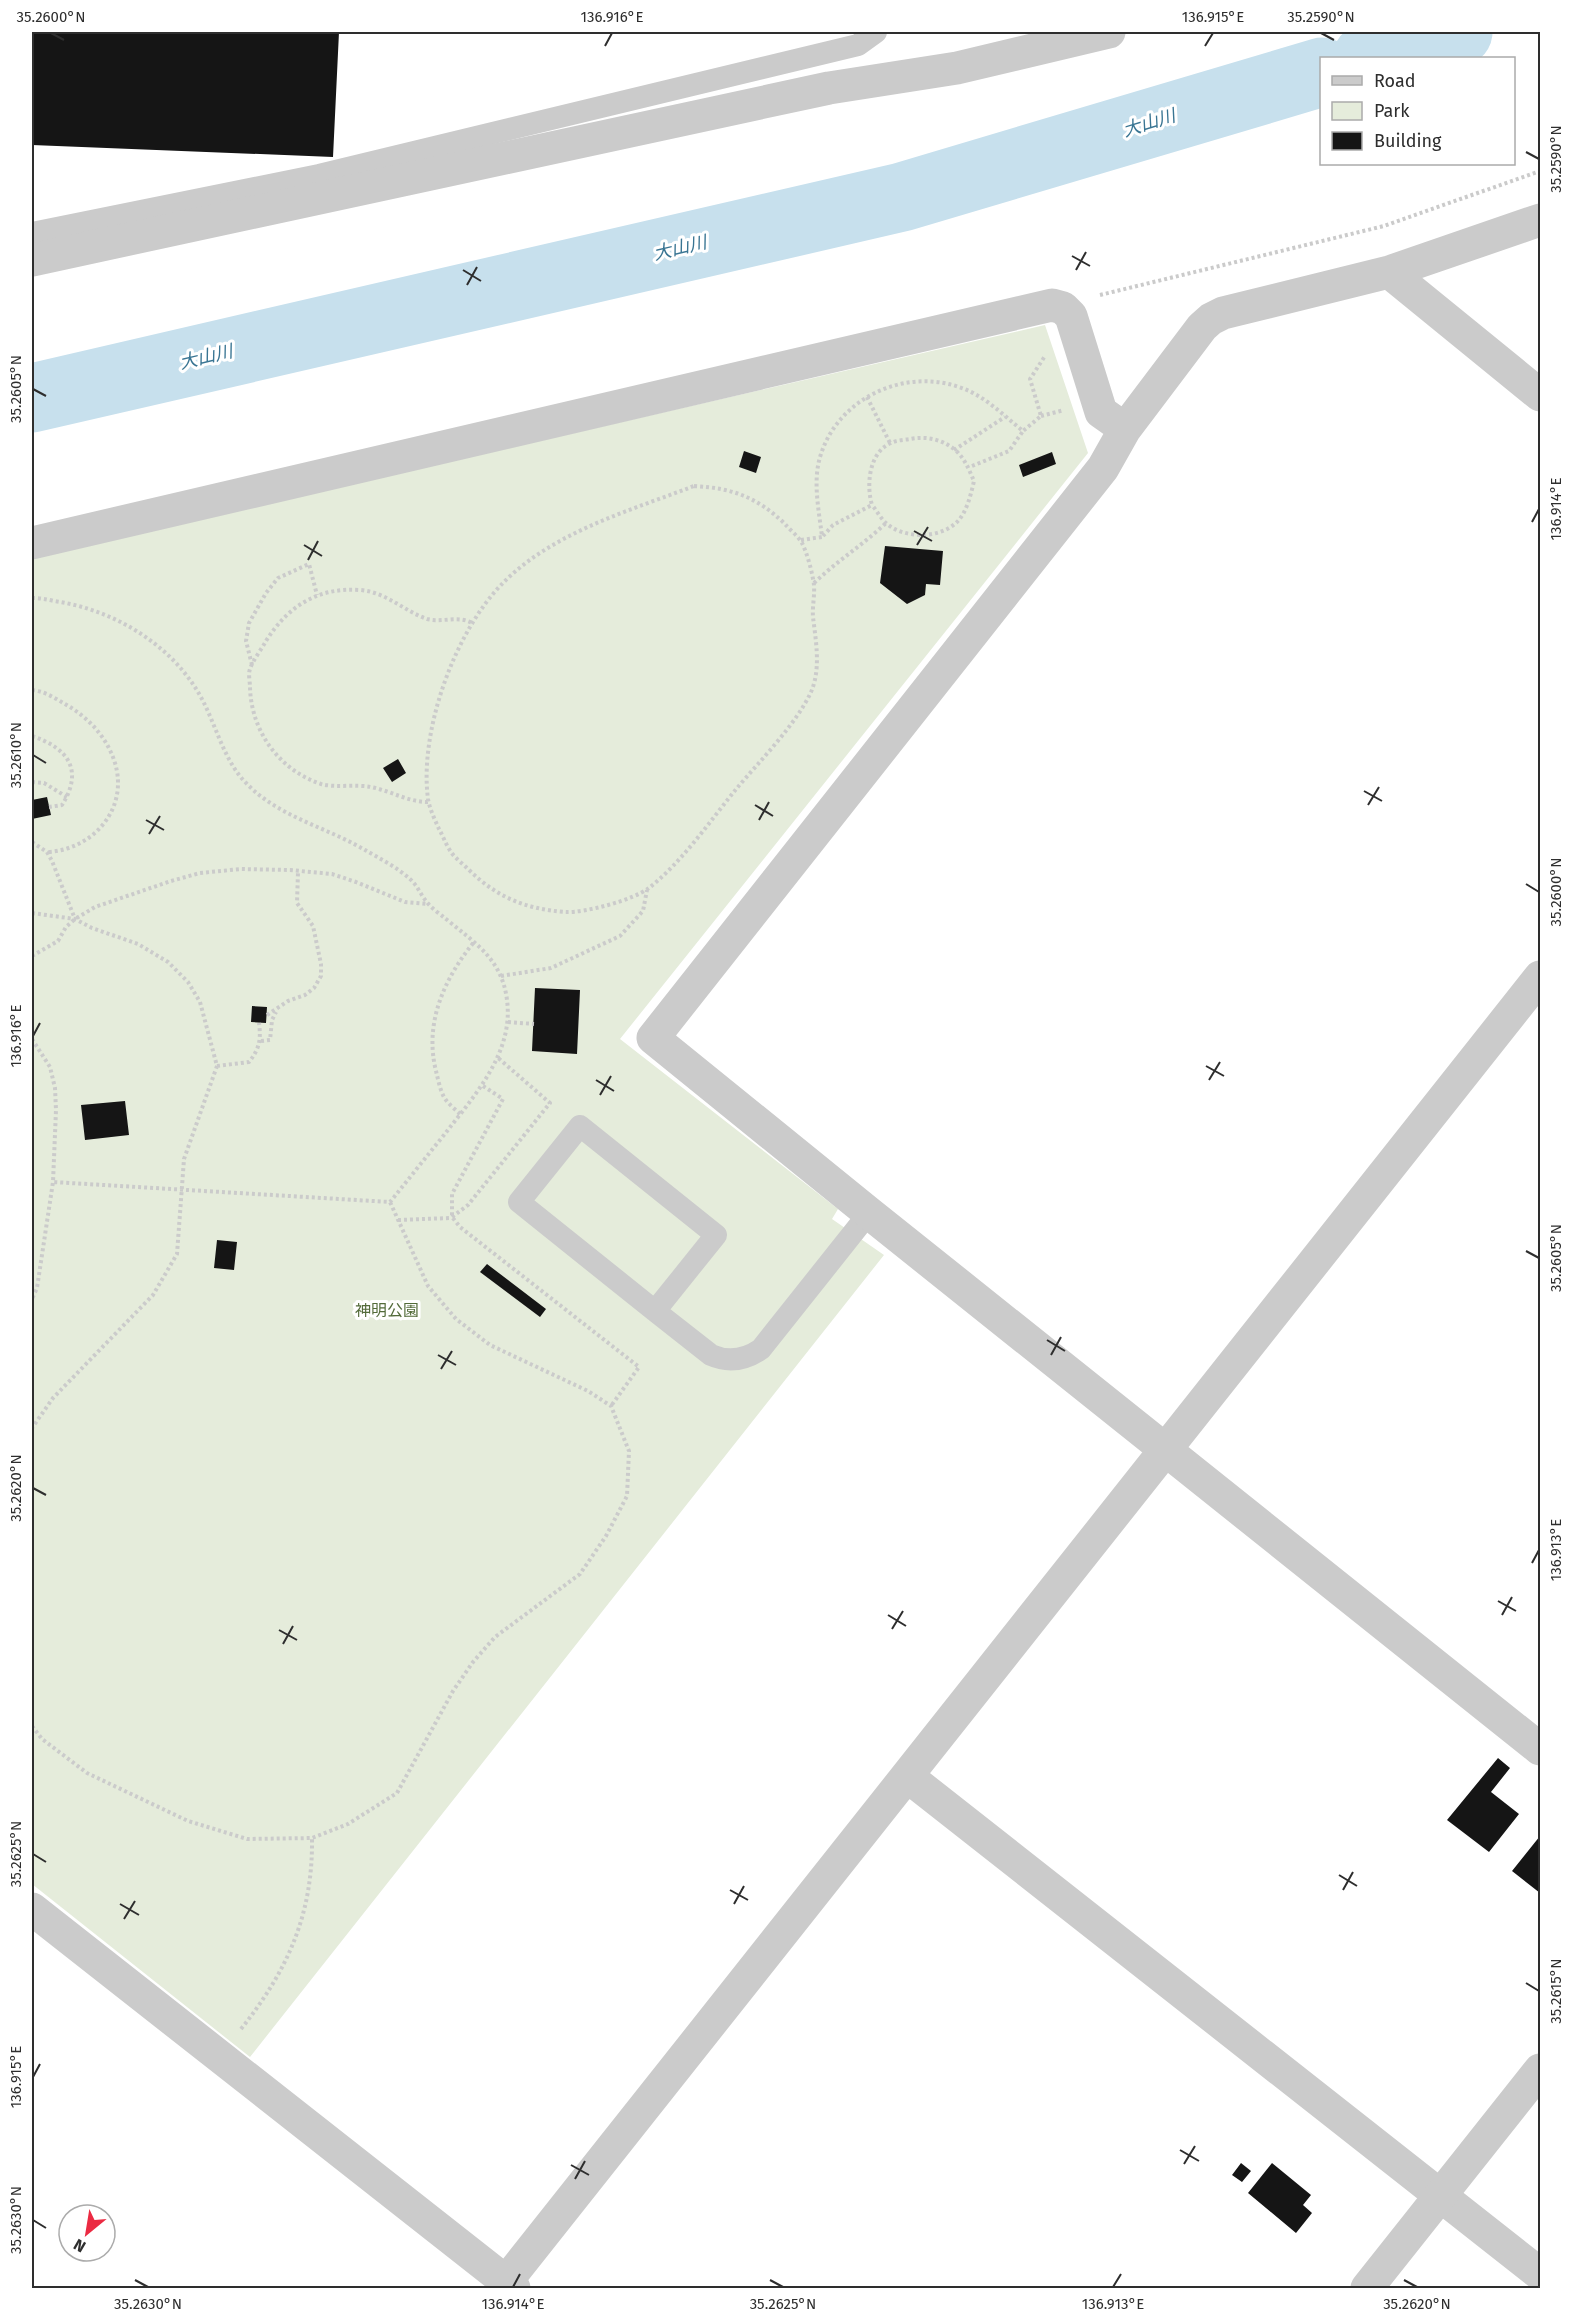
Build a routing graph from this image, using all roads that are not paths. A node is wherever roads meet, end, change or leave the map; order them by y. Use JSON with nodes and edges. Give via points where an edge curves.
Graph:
{"nodes":[{"id":1,"x":876,"y":32,"type":"edge"},
{"id":2,"x":1109,"y":32,"type":"edge"},
{"id":3,"x":1540,"y":220,"type":"edge"},
{"id":4,"x":32,"y":233,"type":"edge"},
{"id":5,"x":32,"y":261,"type":"edge"},
{"id":6,"x":1389,"y":272,"type":"junction"},
{"id":7,"x":1540,"y":395,"type":"edge"},
{"id":8,"x":1125,"y":429,"type":"junction"},
{"id":9,"x":32,"y":543,"type":"edge"},
{"id":10,"x":1540,"y":976,"type":"edge"},
{"id":11,"x":869,"y":1213,"type":"junction"},
{"id":12,"x":655,"y":1311,"type":"junction"},
{"id":13,"x":1165,"y":1448,"type":"junction"},
{"id":14,"x":1540,"y":1749,"type":"edge"},
{"id":15,"x":907,"y":1776,"type":"junction"},
{"id":16,"x":32,"y":1909,"type":"edge"},
{"id":17,"x":1540,"y":2070,"type":"edge"},
{"id":18,"x":1442,"y":2195,"type":"junction"},
{"id":19,"x":1540,"y":2274,"type":"edge"},
{"id":20,"x":507,"y":2287,"type":"edge"},
{"id":21,"x":1367,"y":2289,"type":"edge"}],
"edges":[{"from":1,"to":4,"type":"lane","via":[[858,45],[330,172]]},
{"from":2,"to":5,"type":"street","via":[[957,69],[829,88]]},
{"from":3,"to":6,"type":"street"},
{"from":6,"to":7,"type":"street"},
{"from":6,"to":8,"type":"street","via":[[1211,319]]},
{"from":8,"to":9,"type":"street","via":[[1101,412],[1071,316],[1052,305]]},
{"from":8,"to":11,"type":"street","via":[[1103,468],[653,1038]]},
{"from":10,"to":13,"type":"street"},
{"from":11,"to":12,"type":"lane","via":[[761,1349],[752,1355],[727,1361],[718,1358]]},
{"from":11,"to":13,"type":"street"},
{"from":12,"to":12,"type":"lane","via":[[717,1235],[580,1126],[519,1202]]},
{"from":13,"to":14,"type":"street"},
{"from":13,"to":15,"type":"street"},
{"from":15,"to":18,"type":"street"},
{"from":15,"to":20,"type":"street"},
{"from":16,"to":20,"type":"street"},
{"from":17,"to":18,"type":"street"},
{"from":18,"to":19,"type":"street"},
{"from":18,"to":21,"type":"street"}]}
